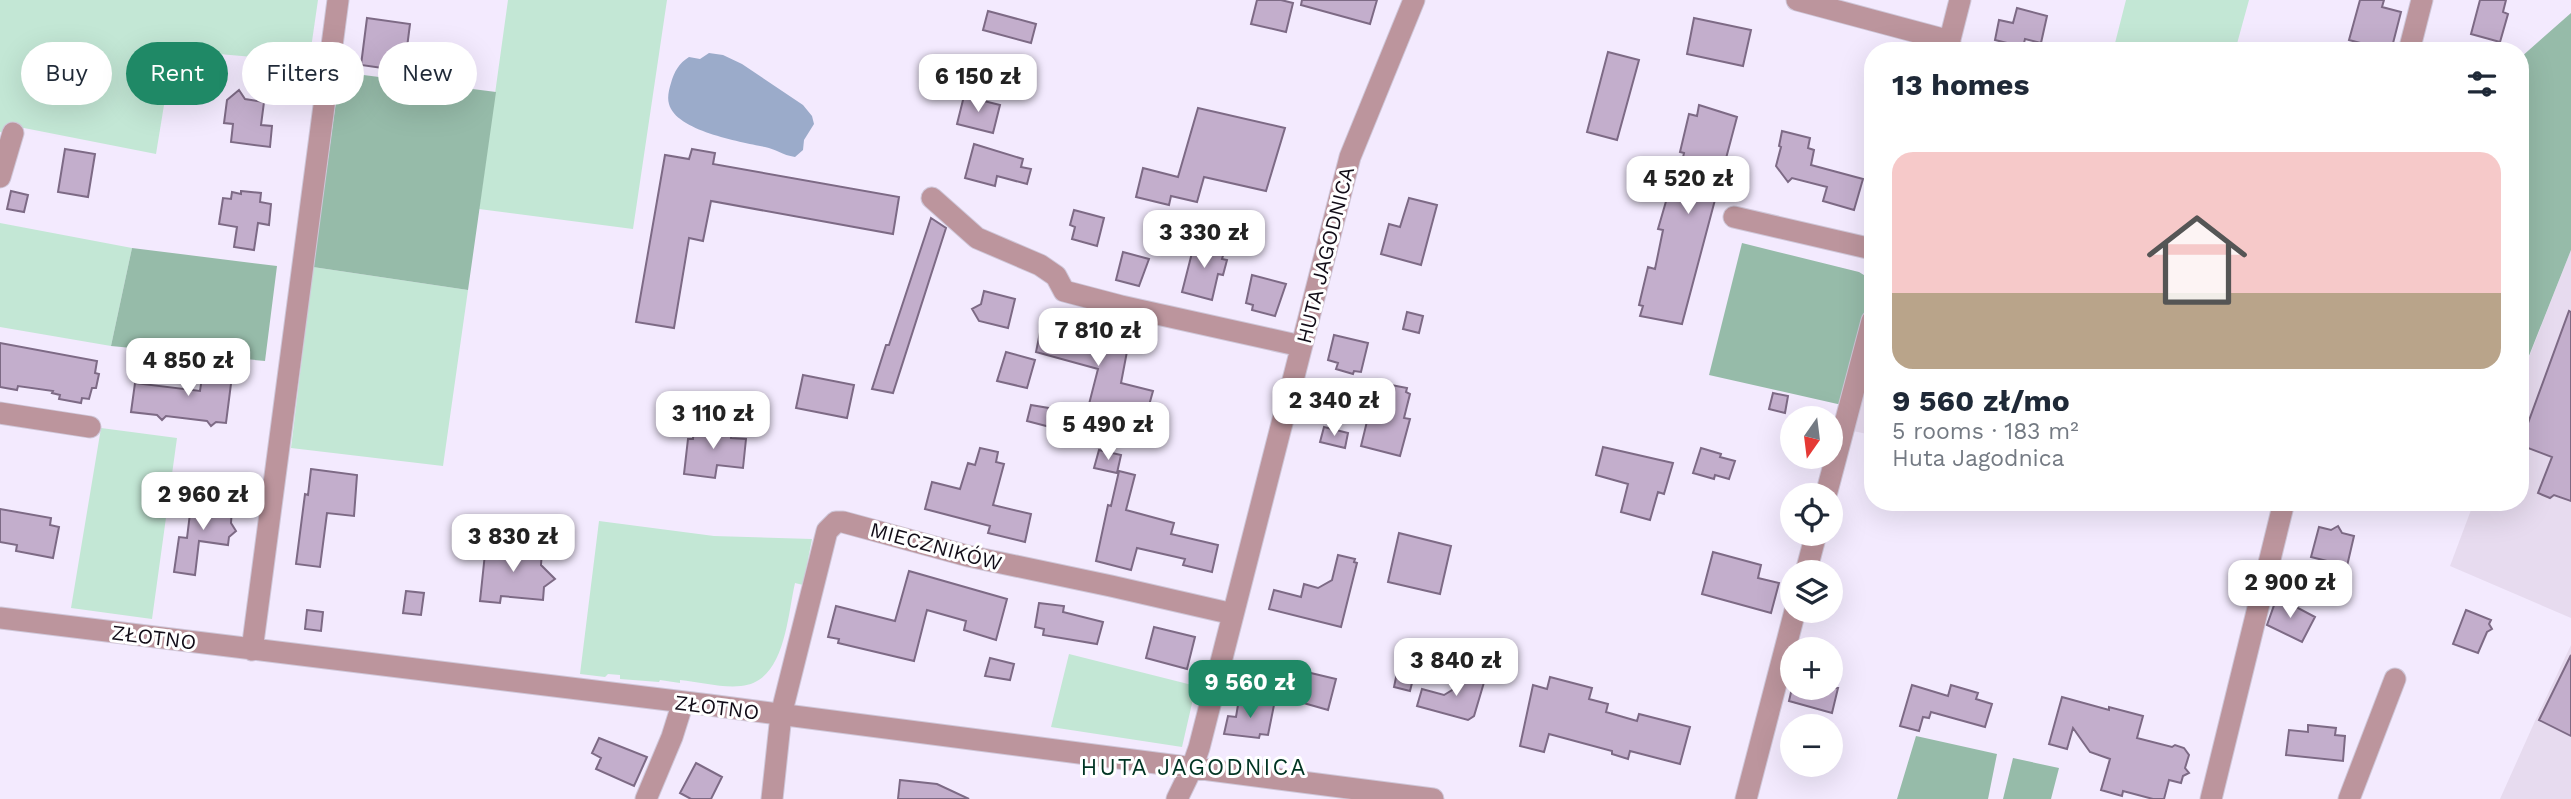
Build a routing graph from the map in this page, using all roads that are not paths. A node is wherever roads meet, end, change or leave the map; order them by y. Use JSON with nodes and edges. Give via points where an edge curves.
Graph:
{"nodes":[{"id":1,"x":338,"y":0,"type":"edge"},
{"id":2,"x":1414,"y":0,"type":"edge"},
{"id":3,"x":1797,"y":0,"type":"edge"},
{"id":4,"x":1960,"y":0,"type":"edge"},
{"id":5,"x":2422,"y":0,"type":"edge"},
{"id":6,"x":1935,"y":42,"type":"edge"},
{"id":7,"x":1949,"y":42,"type":"edge"},
{"id":8,"x":2411,"y":42,"type":"edge"},
{"id":9,"x":13,"y":133,"type":"dead end"},
{"id":10,"x":0,"y":177,"type":"edge"},
{"id":11,"x":932,"y":198,"type":"dead end"},
{"id":12,"x":1734,"y":217,"type":"dead end"},
{"id":13,"x":1864,"y":247,"type":"edge"},
{"id":14,"x":1301,"y":346,"type":"junction"},
{"id":15,"x":1864,"y":351,"type":"edge"},
{"id":16,"x":0,"y":413,"type":"edge"},
{"id":17,"x":90,"y":427,"type":"dead end"},
{"id":18,"x":1829,"y":483,"type":"edge"},
{"id":19,"x":2282,"y":511,"type":"edge"},
{"id":20,"x":1233,"y":614,"type":"junction"},
{"id":21,"x":0,"y":618,"type":"edge"},
{"id":22,"x":1792,"y":623,"type":"edge"},
{"id":23,"x":252,"y":650,"type":"junction"},
{"id":24,"x":2395,"y":678,"type":"dead end"},
{"id":25,"x":683,"y":702,"type":"junction"},
{"id":26,"x":781,"y":715,"type":"junction"},
{"id":27,"x":1192,"y":768,"type":"junction"},
{"id":28,"x":646,"y":799,"type":"edge"},
{"id":29,"x":772,"y":799,"type":"edge"},
{"id":30,"x":1177,"y":799,"type":"edge"},
{"id":31,"x":1433,"y":799,"type":"edge"},
{"id":32,"x":1746,"y":799,"type":"edge"},
{"id":33,"x":2211,"y":799,"type":"edge"},
{"id":34,"x":2349,"y":799,"type":"edge"}],
"edges":[{"from":1,"to":23,"type":"street"},
{"from":2,"to":14,"type":"street","name":"HUTA JAGODNICA","via":[[1350,157]]},
{"from":3,"to":6,"type":"street"},
{"from":4,"to":7,"type":"street"},
{"from":5,"to":8,"type":"street"},
{"from":9,"to":10,"type":"street"},
{"from":11,"to":14,"type":"street","via":[[977,238],[1056,276],[1064,291]]},
{"from":12,"to":13,"type":"street"},
{"from":14,"to":20,"type":"street","name":"HUTA JAGODNICA"},
{"from":15,"to":18,"type":"street"},
{"from":16,"to":17,"type":"street"},
{"from":19,"to":33,"type":"street"},
{"from":20,"to":26,"type":"street","name":"MIECZNIKÓW","via":[[836,522],[827,531]]},
{"from":20,"to":27,"type":"street","name":"HUTA JAGODNICA"},
{"from":21,"to":23,"type":"street","name":"ZŁOTNO"},
{"from":22,"to":32,"type":"street"},
{"from":23,"to":25,"type":"street","name":"ZŁOTNO"},
{"from":24,"to":34,"type":"street"},
{"from":25,"to":26,"type":"street","name":"ZŁOTNO"},
{"from":25,"to":28,"type":"street"},
{"from":26,"to":27,"type":"street","name":"ZŁOTNO"},
{"from":26,"to":29,"type":"street"},
{"from":27,"to":30,"type":"street","name":"HUTA JAGODNICA"},
{"from":27,"to":31,"type":"street","name":"ZŁOTNO"}]}
